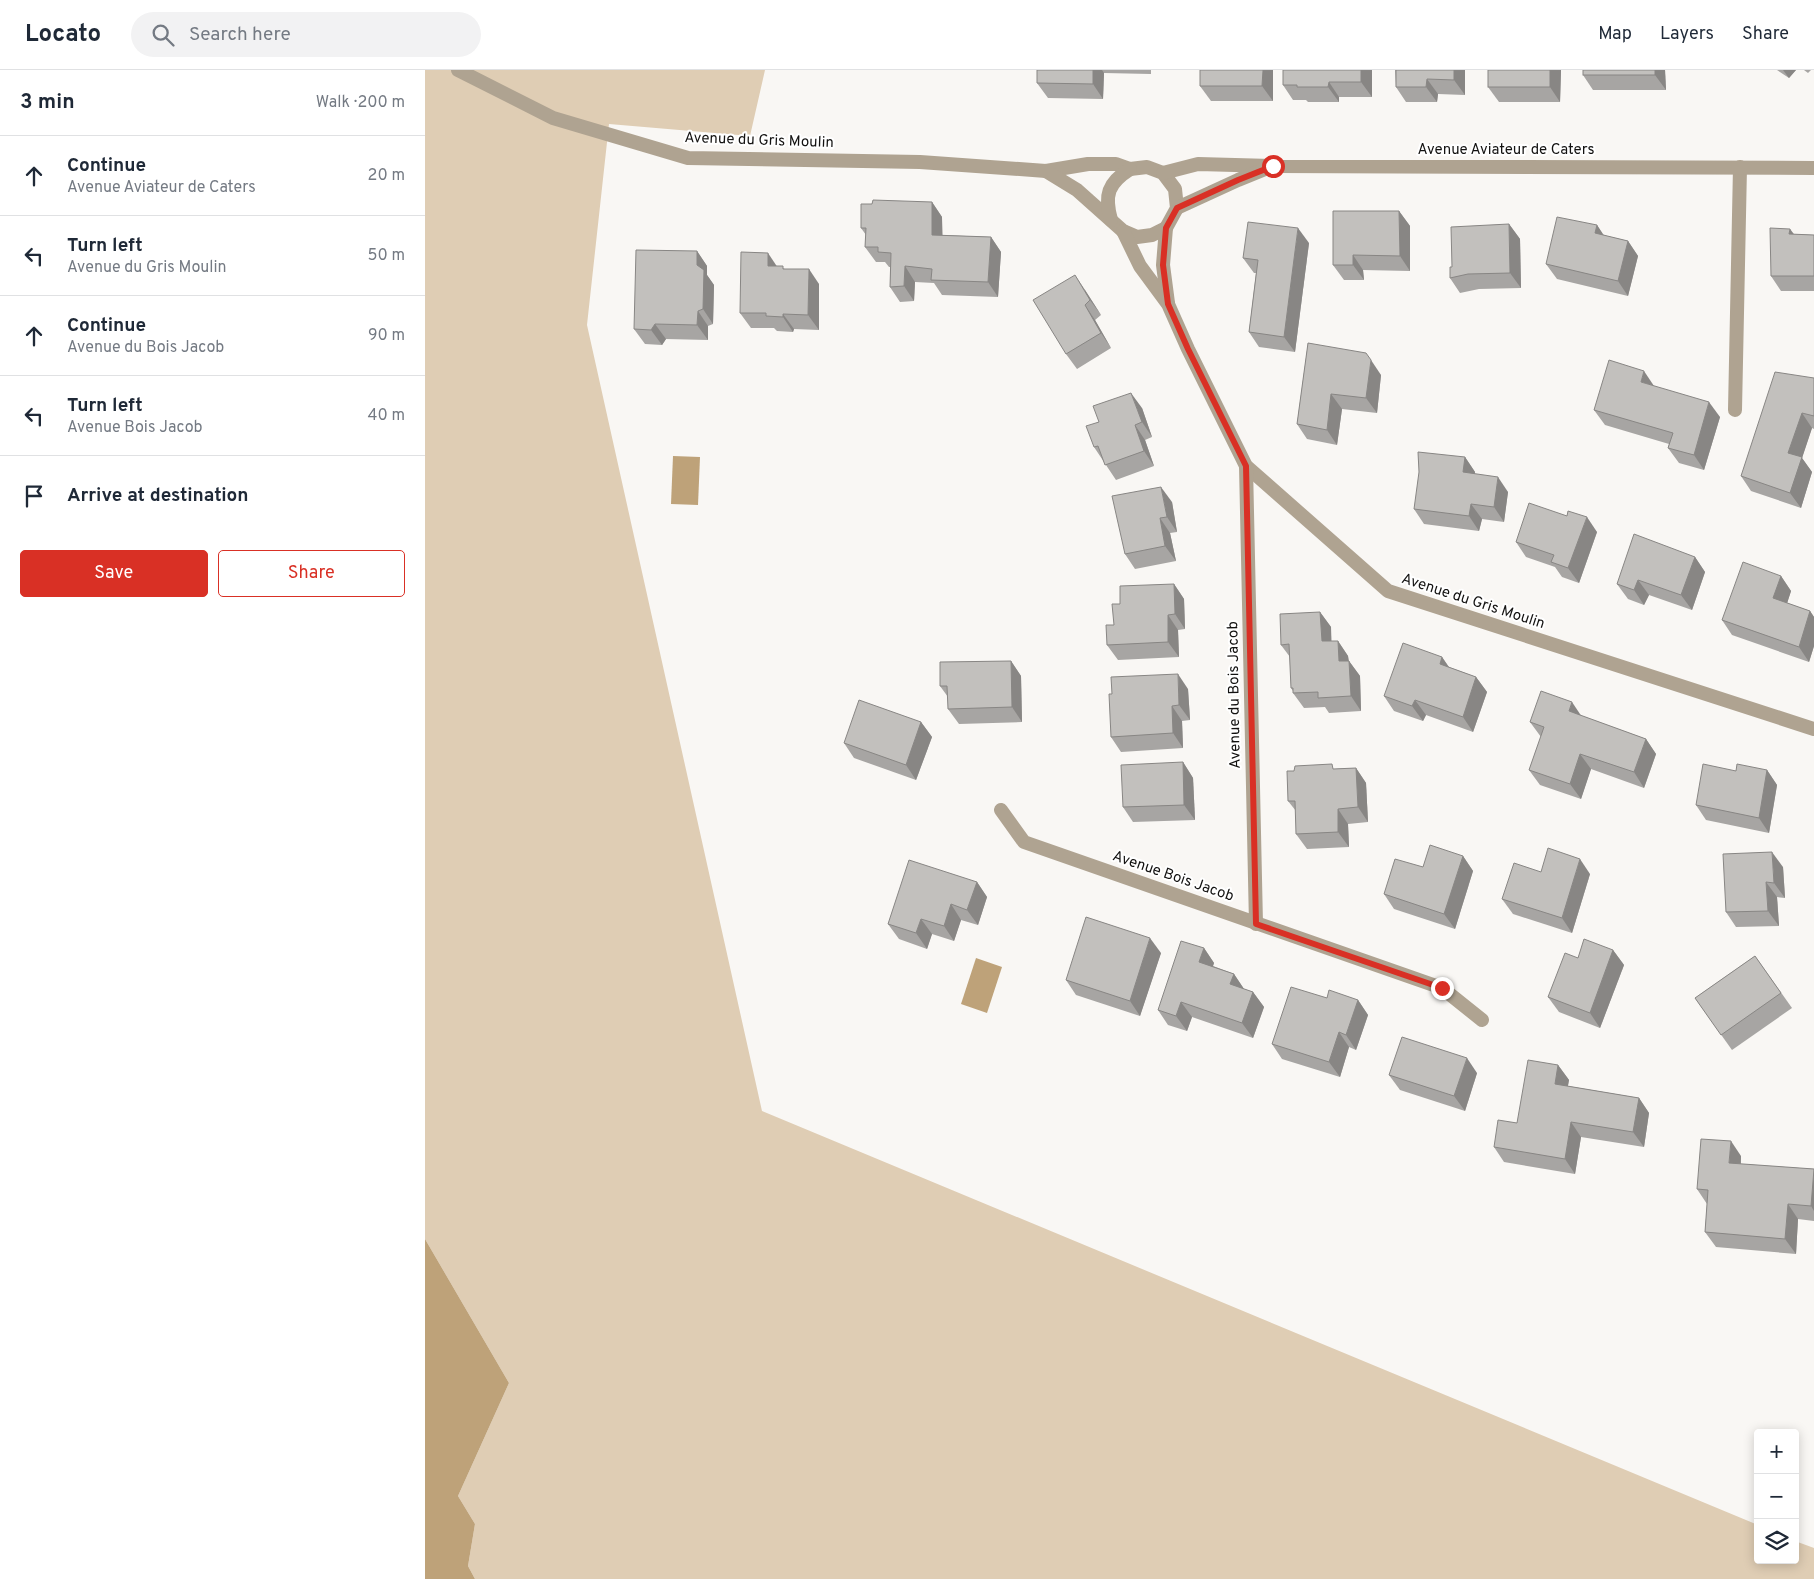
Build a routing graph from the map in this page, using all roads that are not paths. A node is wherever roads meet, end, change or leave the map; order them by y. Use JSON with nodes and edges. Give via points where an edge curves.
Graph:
{"nodes":[{"id":1,"x":458,"y":70,"type":"edge"},
{"id":2,"x":1273,"y":166,"type":"junction"},
{"id":3,"x":1130,"y":168,"type":"junction"},
{"id":4,"x":1740,"y":168,"type":"junction"},
{"id":5,"x":1814,"y":168,"type":"edge"},
{"id":6,"x":1046,"y":171,"type":"junction"},
{"id":7,"x":1163,"y":173,"type":"junction"},
{"id":8,"x":1177,"y":208,"type":"junction"},
{"id":9,"x":1111,"y":220,"type":"junction"},
{"id":10,"x":1166,"y":228,"type":"junction"},
{"id":11,"x":1123,"y":232,"type":"junction"},
{"id":12,"x":1168,"y":304,"type":"junction"},
{"id":13,"x":1735,"y":410,"type":"dead end"},
{"id":14,"x":1246,"y":466,"type":"junction"},
{"id":15,"x":1814,"y":730,"type":"edge"},
{"id":16,"x":1001,"y":810,"type":"dead end"},
{"id":17,"x":1256,"y":924,"type":"junction"},
{"id":18,"x":1482,"y":1020,"type":"dead end"}],
"edges":[{"from":1,"to":6,"type":"street","name":"Avenue du Gris Moulin","via":[[553,118],[688,158],[920,162]]},
{"from":2,"to":4,"type":"street","name":"Avenue Aviateur de Caters"},
{"from":2,"to":7,"type":"street","name":"Avenue Aviateur de Caters","via":[[1197,164]]},
{"from":2,"to":8,"type":"street","name":"Avenue Aviateur de Caters"},
{"from":3,"to":6,"type":"street","name":"Avenue du Gris Moulin","via":[[1116,164],[1088,164]]},
{"from":3,"to":7,"type":"street","name":"Avenue du Gris Moulin","via":[[1147,167]]},
{"from":3,"to":9,"type":"street","via":[[1117,177],[1109,190],[1107,205]]},
{"from":4,"to":5,"type":"street","name":"Avenue Aviateur de Caters"},
{"from":4,"to":13,"type":"street"},
{"from":6,"to":9,"type":"street","name":"Avenue du Gris Moulin","via":[[1077,190]]},
{"from":7,"to":8,"type":"street","via":[[1175,189]]},
{"from":8,"to":10,"type":"street","name":"Avenue du Gris Moulin"},
{"from":9,"to":11,"type":"street","name":"Avenue du Gris Moulin"},
{"from":10,"to":11,"type":"street","via":[[1152,235],[1137,237]]},
{"from":10,"to":12,"type":"street","name":"Avenue du Gris Moulin","via":[[1163,265]]},
{"from":11,"to":12,"type":"street","name":"Avenue du Gris Moulin","via":[[1140,266]]},
{"from":12,"to":14,"type":"street","name":"Avenue du Gris Moulin"},
{"from":14,"to":15,"type":"street","name":"Avenue du Gris Moulin","via":[[1388,591]]},
{"from":14,"to":17,"type":"street","name":"Avenue du Bois Jacob"},
{"from":16,"to":17,"type":"street","name":"Avenue Bois Jacob","via":[[1024,842]]},
{"from":17,"to":18,"type":"street","name":"Avenue Bois Jacob","via":[[1442,988]]}]}
